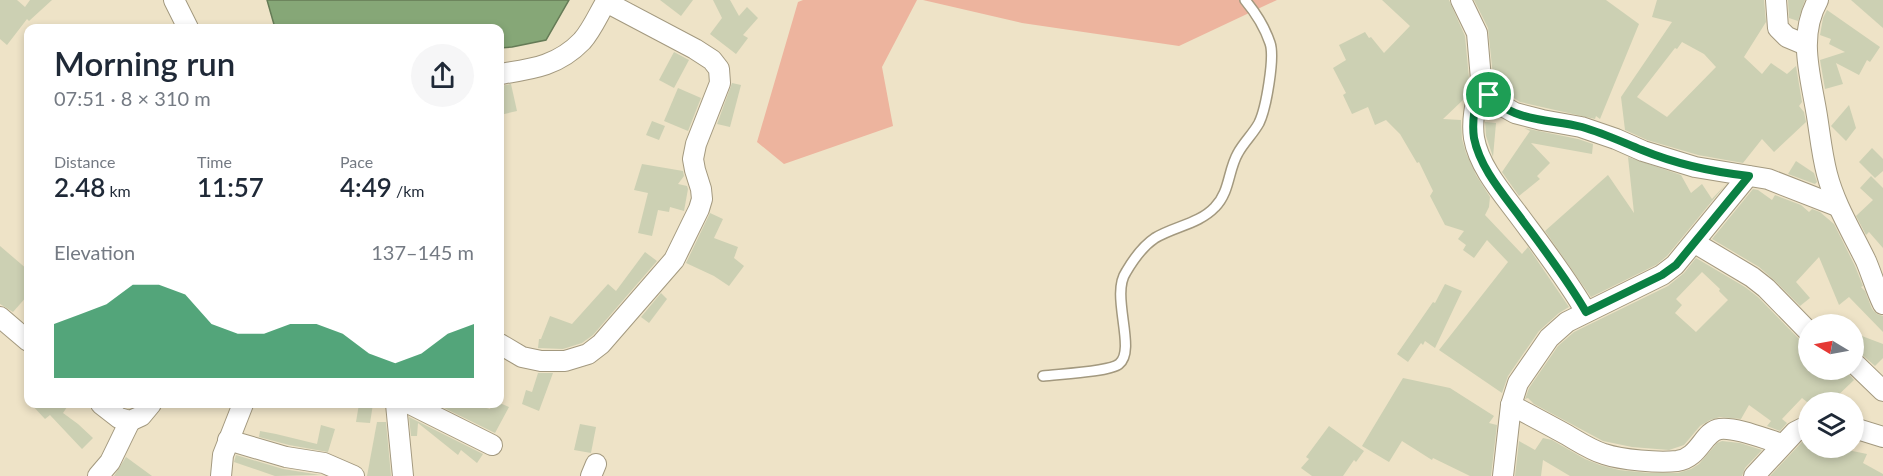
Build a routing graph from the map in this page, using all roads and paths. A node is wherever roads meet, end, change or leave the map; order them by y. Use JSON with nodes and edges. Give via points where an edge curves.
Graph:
{"nodes":[{"id":1,"x":174,"y":0,"type":"edge"},
{"id":2,"x":1245,"y":0,"type":"edge"},
{"id":3,"x":1461,"y":0,"type":"edge"},
{"id":4,"x":1776,"y":0,"type":"edge"},
{"id":5,"x":1818,"y":0,"type":"edge"},
{"id":6,"x":607,"y":1,"type":"edge"},
{"id":7,"x":186,"y":24,"type":"edge"},
{"id":8,"x":1806,"y":45,"type":"junction"},
{"id":9,"x":504,"y":73,"type":"edge"},
{"id":10,"x":1481,"y":79,"type":"junction"},
{"id":11,"x":1749,"y":176,"type":"junction"},
{"id":12,"x":1837,"y":206,"type":"junction"},
{"id":13,"x":1695,"y":243,"type":"junction"},
{"id":14,"x":1883,"y":304,"type":"edge"},
{"id":15,"x":1586,"y":312,"type":"junction"},
{"id":16,"x":0,"y":317,"type":"edge"},
{"id":17,"x":1798,"y":321,"type":"edge"},
{"id":18,"x":24,"y":338,"type":"edge"},
{"id":19,"x":504,"y":346,"type":"edge"},
{"id":20,"x":1864,"y":373,"type":"edge"},
{"id":21,"x":1043,"y":376,"type":"dead end"},
{"id":22,"x":1883,"y":391,"type":"edge"},
{"id":23,"x":1511,"y":405,"type":"junction"},
{"id":24,"x":106,"y":408,"type":"edge"},
{"id":25,"x":148,"y":408,"type":"edge"},
{"id":26,"x":241,"y":408,"type":"edge"},
{"id":27,"x":396,"y":408,"type":"edge"},
{"id":28,"x":418,"y":408,"type":"edge"},
{"id":29,"x":130,"y":421,"type":"junction"},
{"id":30,"x":1798,"y":430,"type":"edge"},
{"id":31,"x":1864,"y":431,"type":"edge"},
{"id":32,"x":1883,"y":437,"type":"edge"},
{"id":33,"x":228,"y":440,"type":"junction"},
{"id":34,"x":1782,"y":444,"type":"junction"},
{"id":35,"x":492,"y":445,"type":"dead end"},
{"id":36,"x":98,"y":476,"type":"edge"},
{"id":37,"x":221,"y":476,"type":"edge"},
{"id":38,"x":354,"y":476,"type":"edge"},
{"id":39,"x":403,"y":476,"type":"edge"},
{"id":40,"x":1503,"y":476,"type":"edge"},
{"id":41,"x":1754,"y":476,"type":"edge"}],
"edges":[{"from":1,"to":7,"type":"street"},
{"from":2,"to":21,"type":"lane","via":[[1262,26],[1272,53],[1260,121],[1238,153],[1225,193],[1215,207],[1194,222],[1149,243],[1124,274],[1119,296],[1125,339],[1122,362],[1103,369]]},
{"from":3,"to":10,"type":"street","via":[[1477,33]]},
{"from":4,"to":8,"type":"street","via":[[1778,28],[1787,37]]},
{"from":5,"to":8,"type":"street","via":[[1810,18]]},
{"from":6,"to":9,"type":"street","via":[[583,40],[562,57],[540,68]]},
{"from":6,"to":19,"type":"street","via":[[695,49],[719,69],[720,83],[693,159],[702,198],[674,260],[602,344],[588,354],[565,361],[522,357]]},
{"from":8,"to":12,"type":"street","via":[[1827,173]]},
{"from":10,"to":11,"type":"street","via":[[1489,95],[1515,113],[1581,127],[1695,167]]},
{"from":10,"to":15,"type":"street","via":[[1473,117],[1478,151]]},
{"from":11,"to":12,"type":"street","via":[[1777,182]]},
{"from":11,"to":13,"type":"street"},
{"from":12,"to":14,"type":"street"},
{"from":13,"to":15,"type":"street","via":[[1662,275]]},
{"from":13,"to":17,"type":"street","via":[[1752,277]]},
{"from":15,"to":23,"type":"street","via":[[1567,322],[1550,338],[1518,383]]},
{"from":16,"to":18,"type":"street"},
{"from":20,"to":22,"type":"street"},
{"from":23,"to":34,"type":"street","via":[[1592,449],[1635,460],[1678,461],[1697,450],[1711,432],[1719,429]]},
{"from":23,"to":40,"type":"street"},
{"from":24,"to":29,"type":"street"},
{"from":25,"to":29,"type":"street"},
{"from":26,"to":33,"type":"street"},
{"from":27,"to":39,"type":"street"},
{"from":28,"to":35,"type":"street"},
{"from":29,"to":36,"type":"street","via":[[110,462]]},
{"from":30,"to":34,"type":"street"},
{"from":31,"to":32,"type":"street"},
{"from":33,"to":37,"type":"street"},
{"from":33,"to":38,"type":"street","via":[[286,457],[324,463]]},
{"from":34,"to":41,"type":"street"}]}
